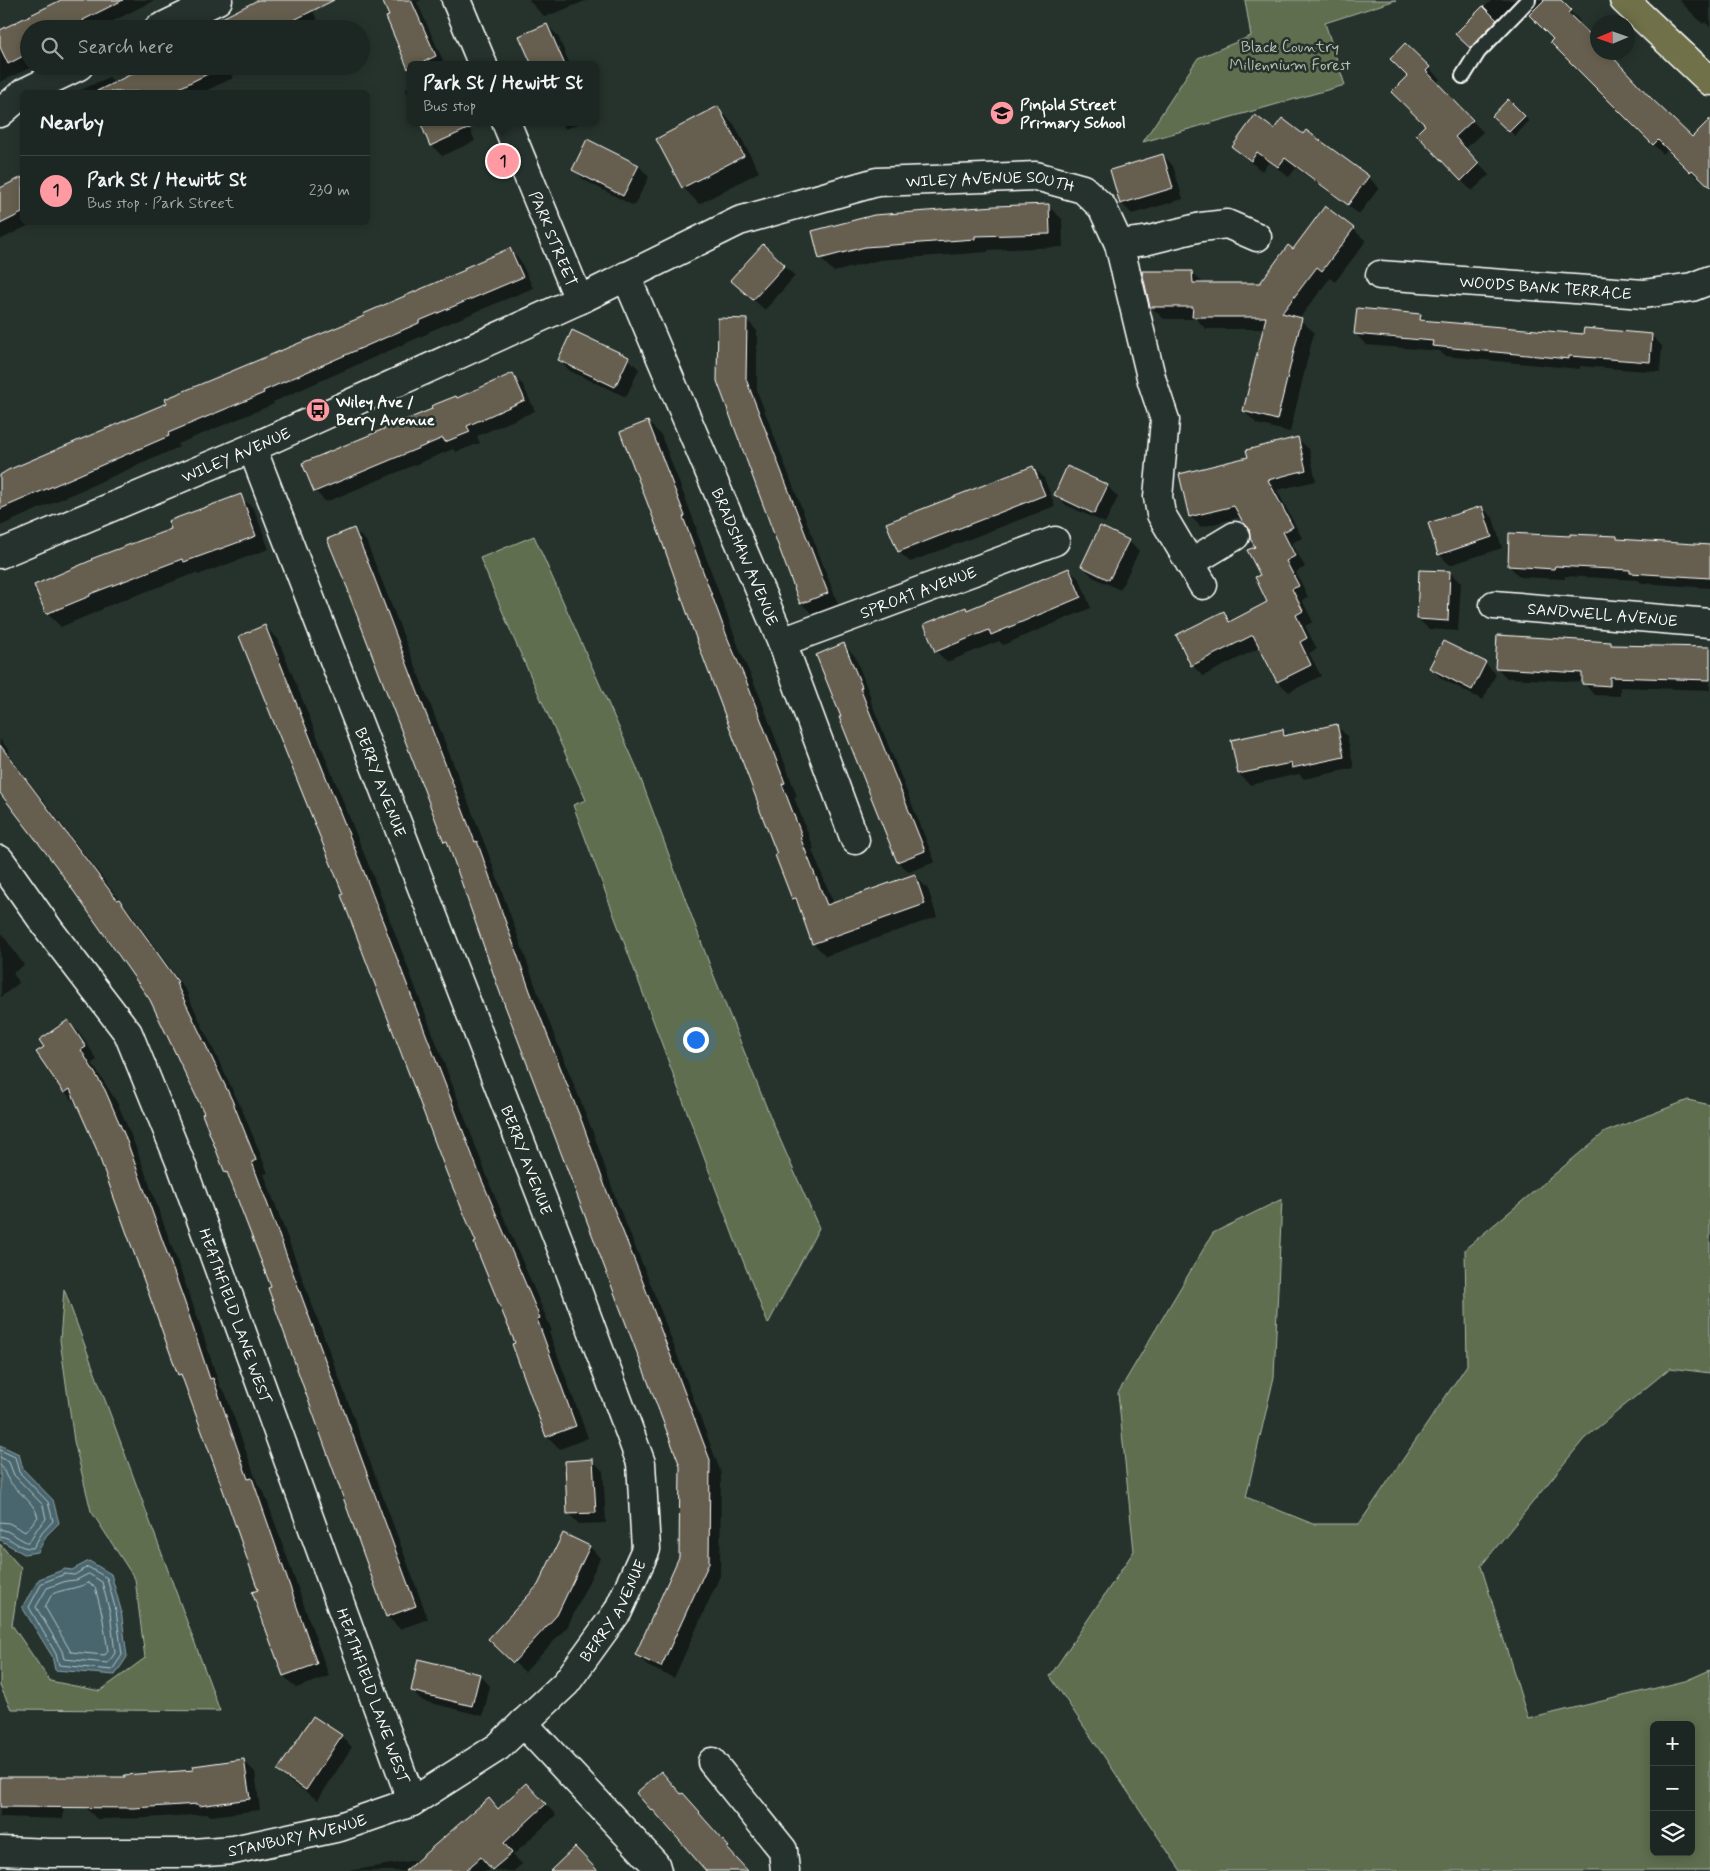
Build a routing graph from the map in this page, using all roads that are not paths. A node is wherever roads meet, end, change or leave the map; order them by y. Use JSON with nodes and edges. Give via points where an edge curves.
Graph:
{"nodes":[{"id":1,"x":218,"y":0,"type":"edge"},
{"id":2,"x":456,"y":0,"type":"edge"},
{"id":3,"x":1528,"y":0,"type":"edge"},
{"id":4,"x":1624,"y":0,"type":"edge"},
{"id":5,"x":177,"y":20,"type":"edge"},
{"id":6,"x":481,"y":61,"type":"edge"},
{"id":7,"x":61,"y":75,"type":"edge"},
{"id":8,"x":1463,"y":76,"type":"dead end"},
{"id":9,"x":1710,"y":81,"type":"edge"},
{"id":10,"x":30,"y":90,"type":"edge"},
{"id":11,"x":20,"y":96,"type":"edge"},
{"id":12,"x":0,"y":113,"type":"edge"},
{"id":13,"x":508,"y":126,"type":"edge"},
{"id":14,"x":1257,"y":237,"type":"dead end"},
{"id":15,"x":1119,"y":244,"type":"junction"},
{"id":16,"x":1380,"y":275,"type":"dead end"},
{"id":17,"x":626,"y":276,"type":"junction"},
{"id":18,"x":1710,"y":280,"type":"edge"},
{"id":19,"x":579,"y":300,"type":"junction"},
{"id":20,"x":252,"y":448,"type":"junction"},
{"id":21,"x":1235,"y":536,"type":"dead end"},
{"id":22,"x":1055,"y":541,"type":"dead end"},
{"id":23,"x":0,"y":554,"type":"edge"},
{"id":24,"x":1494,"y":605,"type":"dead end"},
{"id":25,"x":1710,"y":622,"type":"edge"},
{"id":26,"x":782,"y":642,"type":"junction"},
{"id":27,"x":855,"y":840,"type":"dead end"},
{"id":28,"x":0,"y":860,"type":"edge"},
{"id":29,"x":523,"y":1723,"type":"junction"},
{"id":30,"x":712,"y":1762,"type":"dead end"},
{"id":31,"x":412,"y":1802,"type":"junction"},
{"id":32,"x":0,"y":1851,"type":"edge"},
{"id":33,"x":192,"y":1862,"type":"edge"},
{"id":34,"x":657,"y":1871,"type":"edge"},
{"id":35,"x":785,"y":1871,"type":"edge"}],
"edges":[{"from":1,"to":5,"type":"street"},
{"from":2,"to":6,"type":"street"},
{"from":3,"to":8,"type":"lane","via":[[1478,52]]},
{"from":4,"to":9,"type":"main road"},
{"from":7,"to":10,"type":"street"},
{"from":11,"to":12,"type":"street"},
{"from":13,"to":19,"type":"street","name":"PARK STREET"},
{"from":14,"to":15,"type":"street","via":[[1227,224]]},
{"from":15,"to":17,"type":"street","name":"WILEY AVENUE SOUTH","via":[[1102,207],[1083,189],[1036,176],[877,182],[739,221]]},
{"from":15,"to":21,"type":"street","name":"WILEY AVENUE SOUTH","via":[[1152,381],[1165,420],[1158,497],[1161,514],[1196,574]]},
{"from":16,"to":18,"type":"street","name":"WOODS BANK TERRACE","via":[[1644,294],[1692,287]]},
{"from":17,"to":19,"type":"street","name":"WILEY AVENUE SOUTH"},
{"from":17,"to":26,"type":"street","name":"BRADSHAW AVENUE"},
{"from":19,"to":20,"type":"street","name":"WILEY AVENUE"},
{"from":20,"to":23,"type":"street","name":"WILEY AVENUE"},
{"from":20,"to":29,"type":"street","name":"BERRY AVENUE","via":[[563,1252],[641,1463],[646,1549],[618,1611],[566,1683]]},
{"from":22,"to":26,"type":"street","name":"SPROAT AVENUE"},
{"from":24,"to":25,"type":"street","name":"SANDWELL AVENUE"},
{"from":26,"to":27,"type":"street","name":"BRADSHAW AVENUE"},
{"from":28,"to":31,"type":"street","name":"HEATHFIELD LANE WEST","via":[[128,1033],[181,1164]]},
{"from":29,"to":31,"type":"street","name":"BERRY AVENUE","via":[[498,1747]]},
{"from":29,"to":34,"type":"street","via":[[656,1864]]},
{"from":30,"to":35,"type":"street","via":[[783,1850]]},
{"from":31,"to":33,"type":"street","name":"STANBURY AVENUE","via":[[340,1827]]},
{"from":32,"to":33,"type":"street","name":"STANBURY AVENUE"}]}
